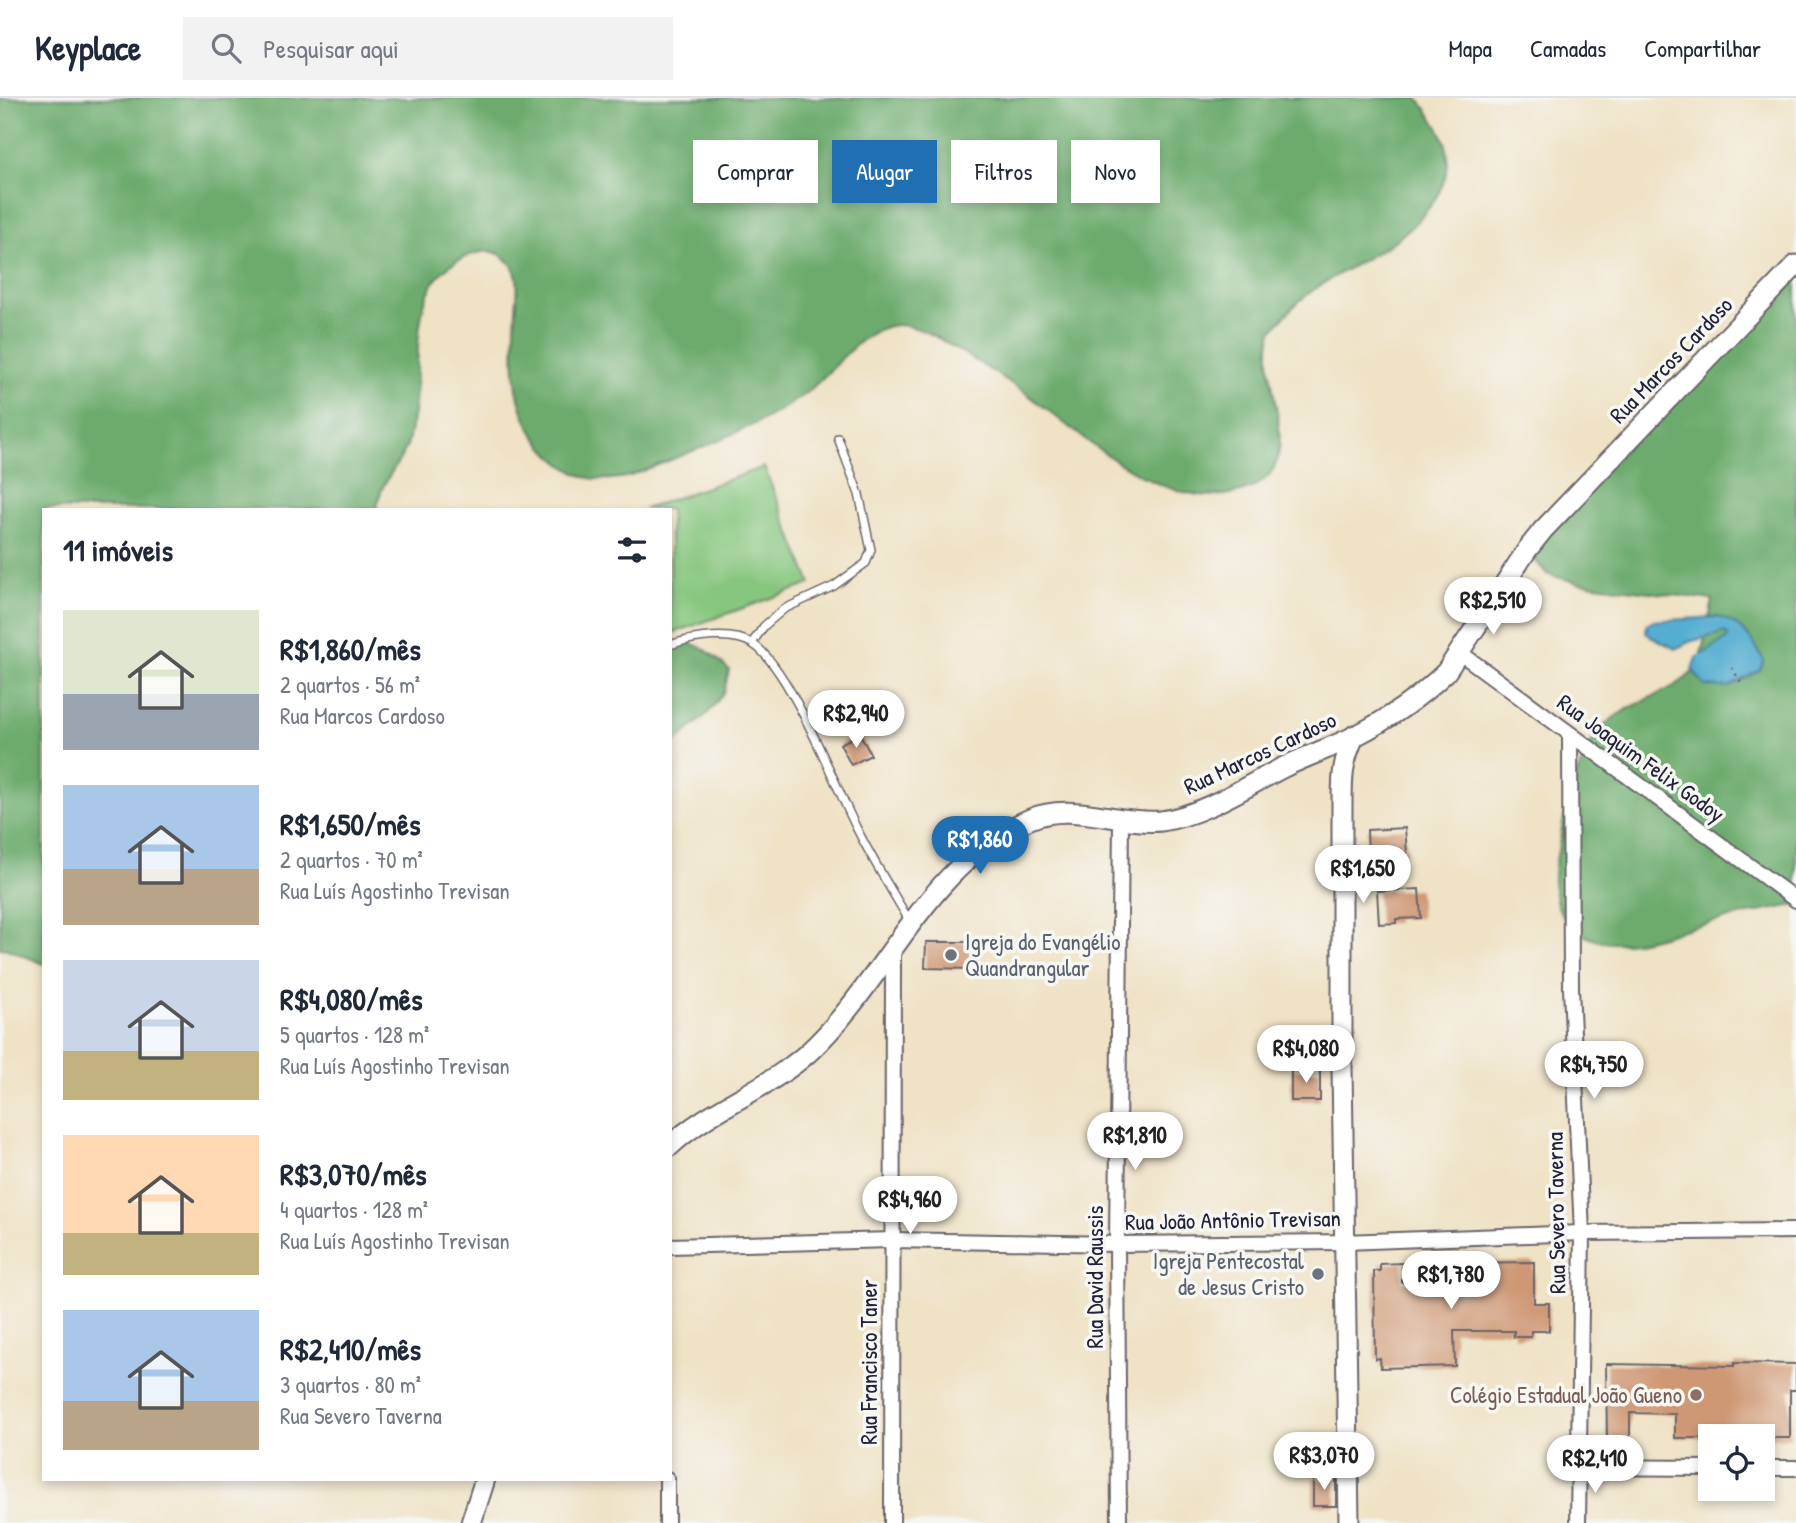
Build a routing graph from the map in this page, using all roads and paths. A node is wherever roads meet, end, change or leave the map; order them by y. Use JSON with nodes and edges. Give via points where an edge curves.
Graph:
{"nodes":[{"id":1,"x":1796,"y":265,"type":"edge"},
{"id":2,"x":838,"y":438,"type":"dead end"},
{"id":3,"x":752,"y":643,"type":"junction"},
{"id":4,"x":672,"y":645,"type":"edge"},
{"id":5,"x":1459,"y":652,"type":"junction"},
{"id":6,"x":1732,"y":668,"type":"dead end"},
{"id":7,"x":1742,"y":684,"type":"dead end"},
{"id":8,"x":1570,"y":734,"type":"junction"},
{"id":9,"x":1356,"y":736,"type":"junction"},
{"id":10,"x":1121,"y":820,"type":"junction"},
{"id":11,"x":1796,"y":900,"type":"edge"},
{"id":12,"x":911,"y":923,"type":"junction"},
{"id":13,"x":893,"y":950,"type":"junction"},
{"id":14,"x":672,"y":1145,"type":"edge"},
{"id":15,"x":1796,"y":1231,"type":"edge"},
{"id":16,"x":1582,"y":1233,"type":"junction"},
{"id":17,"x":892,"y":1240,"type":"junction"},
{"id":18,"x":1345,"y":1242,"type":"junction"},
{"id":19,"x":1117,"y":1244,"type":"junction"},
{"id":20,"x":672,"y":1246,"type":"edge"},
{"id":21,"x":1578,"y":1467,"type":"junction"},
{"id":22,"x":1698,"y":1468,"type":"edge"},
{"id":23,"x":1775,"y":1468,"type":"edge"},
{"id":24,"x":1796,"y":1468,"type":"edge"},
{"id":25,"x":484,"y":1481,"type":"edge"},
{"id":26,"x":667,"y":1481,"type":"edge"},
{"id":27,"x":471,"y":1523,"type":"edge"},
{"id":28,"x":667,"y":1523,"type":"edge"},
{"id":29,"x":892,"y":1523,"type":"edge"},
{"id":30,"x":1119,"y":1523,"type":"edge"},
{"id":31,"x":1349,"y":1523,"type":"edge"},
{"id":32,"x":1578,"y":1523,"type":"edge"}],
"edges":[{"from":1,"to":5,"type":"street","name":"Rua Marcos Cardoso","via":[[1543,530]]},
{"from":2,"to":3,"type":"lane","via":[[859,495],[871,550],[866,563],[834,586],[784,609]]},
{"from":3,"to":4,"type":"lane","via":[[732,637]]},
{"from":3,"to":12,"type":"lane","via":[[771,659],[873,861]]},
{"from":5,"to":8,"type":"street","name":"Rua Joaquim Felix Godoy"},
{"from":5,"to":9,"type":"street","name":"Rua Marcos Cardoso","via":[[1432,685]]},
{"from":6,"to":7,"type":"path"},
{"from":8,"to":11,"type":"street","name":"Rua Joaquim Felix Godoy"},
{"from":8,"to":16,"type":"street","name":"Rua Severo Taverna","via":[[1572,988]]},
{"from":9,"to":10,"type":"street","name":"Rua Marcos Cardoso","via":[[1177,818]]},
{"from":9,"to":18,"type":"street","via":[[1342,770]]},
{"from":10,"to":12,"type":"street","name":"Rua Marcos Cardoso","via":[[1062,813],[1033,818],[972,855]]},
{"from":10,"to":19,"type":"street","name":"Rua David Raussis"},
{"from":12,"to":13,"type":"street","name":"Rua Marcos Cardoso"},
{"from":13,"to":14,"type":"street","name":"Rua Marcos Cardoso","via":[[824,1037],[799,1061]]},
{"from":13,"to":17,"type":"street","name":"Rua Francisco Taner"},
{"from":15,"to":16,"type":"street","name":"Rua João Antônio Trevisan"},
{"from":16,"to":18,"type":"street","name":"Rua João Antônio Trevisan"},
{"from":16,"to":21,"type":"street","name":"Rua Severo Taverna"},
{"from":17,"to":19,"type":"street","name":"Rua João Antônio Trevisan"},
{"from":17,"to":20,"type":"street","name":"Rua João Antônio Trevisan"},
{"from":17,"to":29,"type":"street","name":"Rua Francisco Taner"},
{"from":18,"to":19,"type":"street","name":"Rua João Antônio Trevisan"},
{"from":18,"to":31,"type":"street"},
{"from":19,"to":30,"type":"street","name":"Rua David Raussis"},
{"from":21,"to":22,"type":"street"},
{"from":21,"to":32,"type":"street","name":"Rua Severo Taverna"},
{"from":23,"to":24,"type":"street"},
{"from":25,"to":27,"type":"street"},
{"from":26,"to":28,"type":"street"}]}
